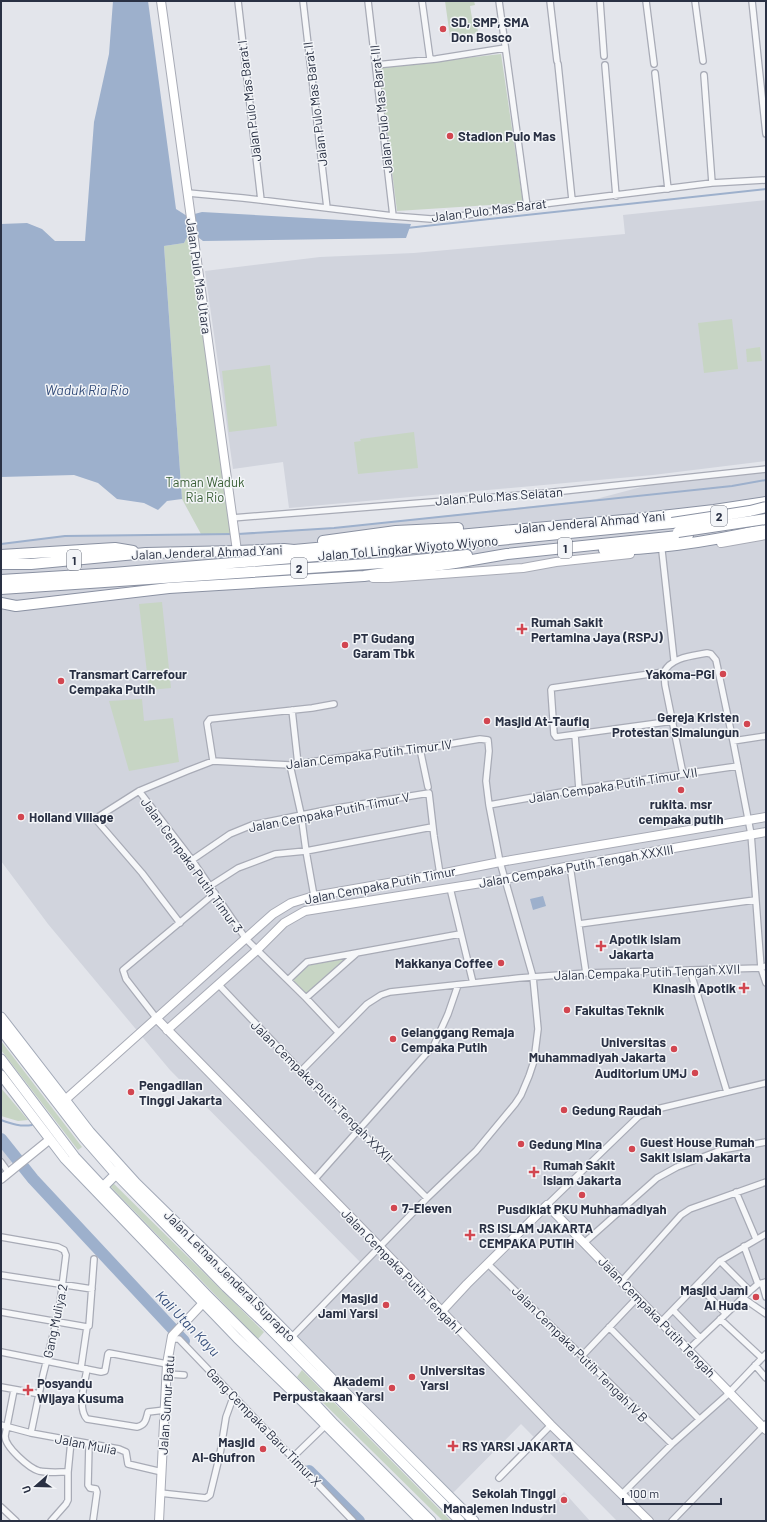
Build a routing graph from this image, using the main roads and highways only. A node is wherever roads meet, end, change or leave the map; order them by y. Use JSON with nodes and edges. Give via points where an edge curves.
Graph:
{"nodes":[{"id":1,"x":766,"y":502,"type":"edge"},
{"id":2,"x":752,"y":505,"type":"junction"},
{"id":3,"x":766,"y":507,"type":"edge"},
{"id":4,"x":714,"y":510,"type":"junction"},
{"id":5,"x":766,"y":519,"type":"edge"},
{"id":6,"x":763,"y":526,"type":"edge"},
{"id":7,"x":717,"y":531,"type":"junction"},
{"id":8,"x":284,"y":549,"type":"junction"},
{"id":9,"x":146,"y":553,"type":"junction"},
{"id":10,"x":1,"y":555,"type":"edge"},
{"id":11,"x":1,"y":566,"type":"edge"},
{"id":12,"x":369,"y":577,"type":"junction"},
{"id":13,"x":1,"y":580,"type":"edge"},
{"id":14,"x":1,"y":589,"type":"edge"},
{"id":15,"x":110,"y":594,"type":"junction"},
{"id":16,"x":2,"y":603,"type":"edge"},
{"id":17,"x":1,"y":1016,"type":"edge"},
{"id":18,"x":1,"y":1030,"type":"edge"},
{"id":19,"x":1,"y":1059,"type":"edge"},
{"id":20,"x":1,"y":1075,"type":"edge"},
{"id":21,"x":32,"y":1114,"type":"junction"},
{"id":22,"x":42,"y":1114,"type":"junction"},
{"id":23,"x":116,"y":1174,"type":"junction"},
{"id":24,"x":103,"y":1187,"type":"junction"},
{"id":25,"x":175,"y":1262,"type":"junction"},
{"id":26,"x":204,"y":1264,"type":"junction"},
{"id":27,"x":220,"y":1266,"type":"junction"},
{"id":28,"x":177,"y":1276,"type":"junction"},
{"id":29,"x":344,"y":1391,"type":"junction"},
{"id":30,"x":296,"y":1394,"type":"junction"},
{"id":31,"x":308,"y":1396,"type":"junction"},
{"id":32,"x":345,"y":1406,"type":"junction"},
{"id":33,"x":421,"y":1521,"type":"edge"},
{"id":34,"x":431,"y":1521,"type":"edge"},
{"id":35,"x":460,"y":1521,"type":"edge"},
{"id":36,"x":474,"y":1521,"type":"edge"}],
"edges":[{"from":1,"to":2,"type":"highway","name":"Jalan Jenderal Ahmad Yani","number":"1"},
{"from":1,"to":8,"type":"highway","via":[[750,501],[654,514],[485,528],[396,531],[294,545]]},
{"from":2,"to":4,"type":"highway","name":"Jalan Jenderal Ahmad Yani","number":"1"},
{"from":2,"to":6,"type":"highway"},
{"from":3,"to":13,"type":"highway","name":"Jalan Tol Lingkar Wiyoto Wiyono","number":"2","bridge":true,"via":[[672,523],[452,544]]},
{"from":4,"to":7,"type":"highway"},
{"from":4,"to":8,"type":"highway","name":"Jalan Jenderal Ahmad Yani","number":"1"},
{"from":5,"to":14,"type":"highway","name":"Jalan Tol Lingkar Wiyoto Wiyono","number":"2","bridge":true,"via":[[597,542],[482,554]]},
{"from":6,"to":7,"type":"highway","name":"Jalan Jenderal Ahmad Yani","number":"1"},
{"from":6,"to":12,"type":"highway","via":[[728,537],[671,546],[496,560]]},
{"from":7,"to":12,"type":"highway","name":"Jalan Jenderal Ahmad Yani","number":"1","via":[[507,554]]},
{"from":8,"to":9,"type":"highway","name":"Jalan Jenderal Ahmad Yani","number":"1","via":[[237,548]]},
{"from":9,"to":10,"type":"highway","via":[[115,548]]},
{"from":9,"to":11,"type":"highway","name":"Jalan Jenderal Ahmad Yani","number":"1"},
{"from":12,"to":15,"type":"highway","name":"Jalan Jenderal Ahmad Yani","number":"1","via":[[183,587]]},
{"from":15,"to":16,"type":"highway","name":"Jalan Jenderal Ahmad Yani","number":"1","via":[[16,606]]},
{"from":15,"to":16,"type":"highway","name":"Jalan Jenderal Ahmad Yani","number":"1","via":[[102,589]]},
{"from":17,"to":27,"type":"main road","name":"Jalan Letnan Jenderal Suprapto","via":[[100,1144]]},
{"from":18,"to":23,"type":"main road","name":"Jalan Letnan Jenderal Suprapto","via":[[84,1138]]},
{"from":19,"to":22,"type":"main road"},
{"from":20,"to":21,"type":"main road"},
{"from":21,"to":22,"type":"main road"},
{"from":21,"to":28,"type":"main road","via":[[65,1159]]},
{"from":22,"to":24,"type":"main road","via":[[75,1158]]},
{"from":23,"to":24,"type":"main road"},
{"from":23,"to":26,"type":"main road","name":"Jalan Letnan Jenderal Suprapto"},
{"from":24,"to":25,"type":"main road"},
{"from":25,"to":28,"type":"main road"},
{"from":25,"to":31,"type":"main road"},
{"from":26,"to":27,"type":"main road"},
{"from":26,"to":32,"type":"main road","name":"Jalan Letnan Jenderal Suprapto"},
{"from":27,"to":29,"type":"main road","name":"Jalan Letnan Jenderal Suprapto"},
{"from":28,"to":30,"type":"main road"},
{"from":29,"to":32,"type":"main road"},
{"from":29,"to":36,"type":"main road","name":"Jalan Letnan Jenderal Suprapto"},
{"from":30,"to":31,"type":"main road"},
{"from":30,"to":33,"type":"main road"},
{"from":31,"to":34,"type":"main road"},
{"from":32,"to":35,"type":"main road","name":"Jalan Letnan Jenderal Suprapto"}]}
